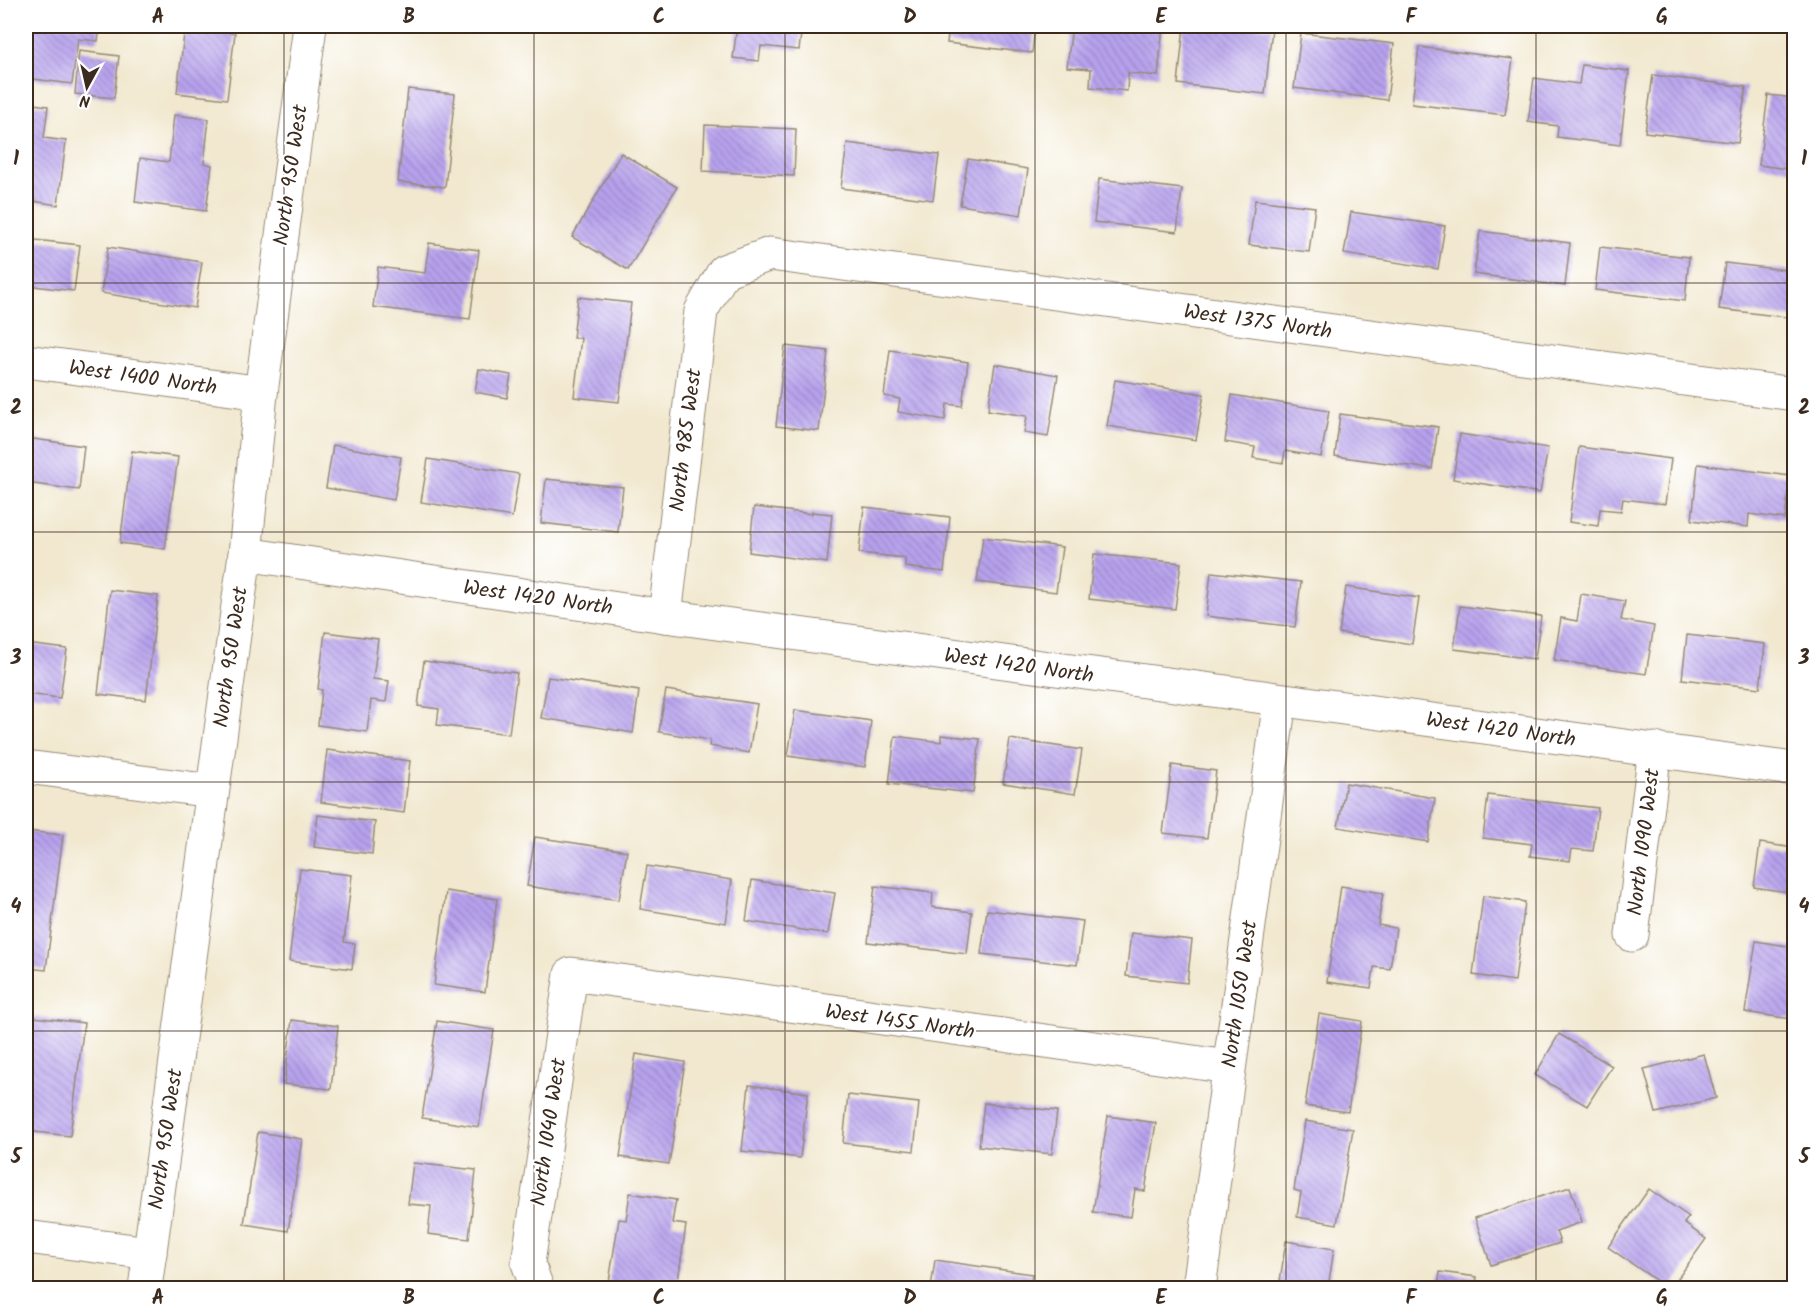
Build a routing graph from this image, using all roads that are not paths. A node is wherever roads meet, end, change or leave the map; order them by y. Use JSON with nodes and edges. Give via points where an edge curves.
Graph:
{"nodes":[{"id":1,"x":309,"y":26,"type":"edge"},
{"id":2,"x":724,"y":271,"type":"joint"},
{"id":3,"x":26,"y":361,"type":"edge"},
{"id":4,"x":261,"y":393,"type":"junction"},
{"id":5,"x":1794,"y":394,"type":"edge"},
{"id":6,"x":245,"y":554,"type":"junction"},
{"id":7,"x":665,"y":616,"type":"junction"},
{"id":8,"x":1280,"y":700,"type":"junction"},
{"id":9,"x":1654,"y":749,"type":"junction"},
{"id":10,"x":26,"y":767,"type":"edge"},
{"id":11,"x":1794,"y":769,"type":"edge"},
{"id":12,"x":212,"y":791,"type":"junction"},
{"id":13,"x":1632,"y":935,"type":"dead end"},
{"id":14,"x":571,"y":974,"type":"joint"},
{"id":15,"x":1228,"y":1067,"type":"junction"},
{"id":16,"x":26,"y":1237,"type":"edge"},
{"id":17,"x":150,"y":1253,"type":"junction"},
{"id":18,"x":145,"y":1288,"type":"edge"},
{"id":19,"x":537,"y":1288,"type":"edge"},
{"id":20,"x":1199,"y":1288,"type":"edge"}],
"edges":[{"from":1,"to":4,"type":"street","name":"North 950 West"},
{"from":2,"to":5,"type":"street","name":"West 1375 North","via":[[770,254]]},
{"from":2,"to":7,"type":"street","name":"North 985 West","via":[[701,311]]},
{"from":3,"to":4,"type":"street","name":"West 1400 North"},
{"from":4,"to":6,"type":"street","name":"North 950 West"},
{"from":6,"to":7,"type":"street","name":"West 1420 North"},
{"from":6,"to":12,"type":"street","name":"North 950 West"},
{"from":7,"to":8,"type":"street","name":"West 1420 North"},
{"from":8,"to":9,"type":"street","name":"West 1420 North"},
{"from":8,"to":15,"type":"street","name":"North 1050 West"},
{"from":9,"to":11,"type":"street","name":"West 1420 North"},
{"from":9,"to":13,"type":"street","name":"North 1090 West"},
{"from":10,"to":12,"type":"street"},
{"from":12,"to":17,"type":"street","name":"North 950 West"},
{"from":14,"to":15,"type":"street","name":"West 1455 North"},
{"from":14,"to":19,"type":"street","name":"North 1040 West","via":[[528,1263]]},
{"from":15,"to":20,"type":"street","name":"North 1050 West"},
{"from":16,"to":17,"type":"street"},
{"from":17,"to":18,"type":"street","name":"North 950 West"}]}
